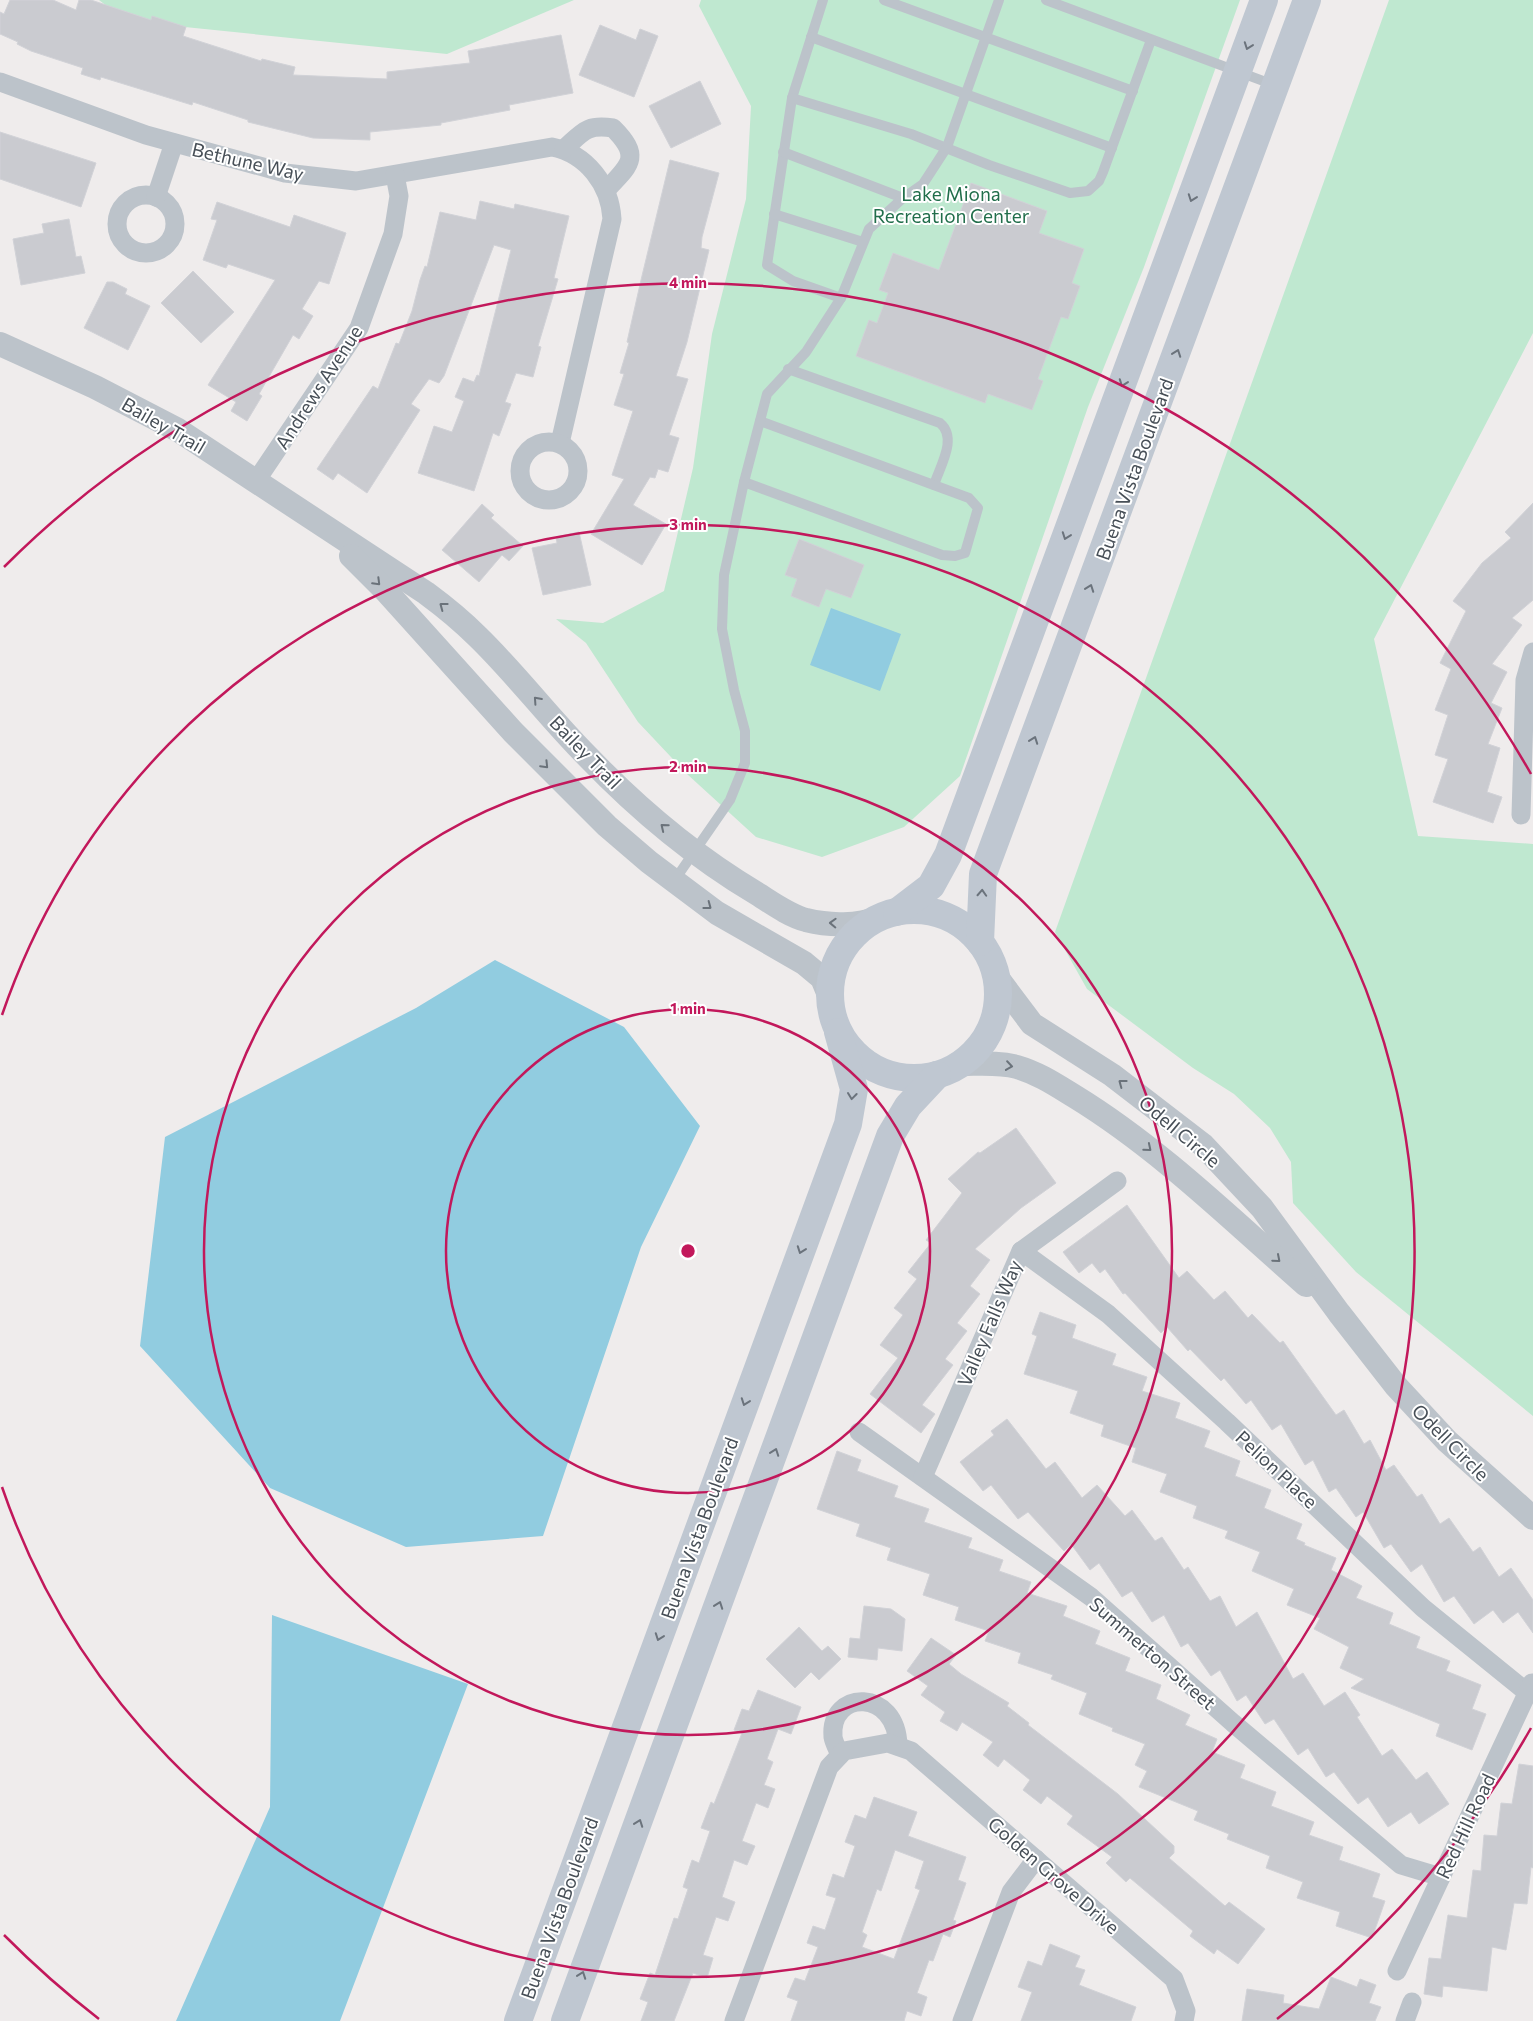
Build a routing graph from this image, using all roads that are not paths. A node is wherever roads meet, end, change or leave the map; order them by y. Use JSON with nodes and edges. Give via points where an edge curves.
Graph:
{"nodes":[{"id":1,"x":823,"y":0,"type":"edge"},
{"id":2,"x":884,"y":0,"type":"edge"},
{"id":3,"x":999,"y":0,"type":"edge"},
{"id":4,"x":1046,"y":0,"type":"edge"},
{"id":5,"x":1264,"y":0,"type":"edge"},
{"id":6,"x":1307,"y":0,"type":"edge"},
{"id":7,"x":986,"y":36,"type":"junction"},
{"id":8,"x":811,"y":37,"type":"junction"},
{"id":9,"x":1151,"y":40,"type":"junction"},
{"id":10,"x":1239,"y":71,"type":"junction"},
{"id":11,"x":0,"y":82,"type":"edge"},
{"id":12,"x":1275,"y":85,"type":"junction"},
{"id":13,"x":1133,"y":91,"type":"junction"},
{"id":14,"x":964,"y":94,"type":"junction"},
{"id":15,"x":792,"y":98,"type":"junction"},
{"id":16,"x":174,"y":143,"type":"junction"},
{"id":17,"x":947,"y":147,"type":"junction"},
{"id":18,"x":1112,"y":148,"type":"junction"},
{"id":19,"x":564,"y":149,"type":"junction"},
{"id":20,"x":783,"y":152,"type":"junction"},
{"id":21,"x":395,"y":175,"type":"junction"},
{"id":22,"x":606,"y":190,"type":"junction"},
{"id":23,"x":156,"y":197,"type":"dead end"},
{"id":24,"x":903,"y":198,"type":"junction"},
{"id":25,"x":774,"y":214,"type":"junction"},
{"id":26,"x":863,"y":242,"type":"junction"},
{"id":27,"x":841,"y":298,"type":"junction"},
{"id":28,"x":0,"y":344,"type":"edge"},
{"id":29,"x":788,"y":369,"type":"junction"},
{"id":30,"x":760,"y":421,"type":"junction"},
{"id":31,"x":560,"y":443,"type":"dead end"},
{"id":32,"x":256,"y":481,"type":"junction"},
{"id":33,"x":744,"y":482,"type":"junction"},
{"id":34,"x":934,"y":485,"type":"junction"},
{"id":35,"x":318,"y":523,"type":"junction"},
{"id":36,"x":1533,"y":652,"type":"edge"},
{"id":37,"x":1528,"y":730,"type":"edge"},
{"id":38,"x":1521,"y":815,"type":"dead end"},
{"id":39,"x":695,"y":852,"type":"junction"},
{"id":40,"x":674,"y":881,"type":"junction"},
{"id":41,"x":889,"y":914,"type":"junction"},
{"id":42,"x":980,"y":942,"type":"junction"},
{"id":43,"x":996,"y":976,"type":"junction"},
{"id":44,"x":829,"y":995,"type":"junction"},
{"id":45,"x":838,"y":1032,"type":"junction"},
{"id":46,"x":949,"y":1070,"type":"junction"},
{"id":47,"x":1117,"y":1181,"type":"dead end"},
{"id":48,"x":1020,"y":1251,"type":"junction"},
{"id":49,"x":1338,"y":1313,"type":"junction"},
{"id":50,"x":859,"y":1432,"type":"dead end"},
{"id":51,"x":923,"y":1477,"type":"junction"},
{"id":52,"x":1533,"y":1518,"type":"edge"},
{"id":53,"x":1530,"y":1687,"type":"edge"},
{"id":54,"x":898,"y":1746,"type":"junction"},
{"id":55,"x":840,"y":1755,"type":"junction"},
{"id":56,"x":1036,"y":1859,"type":"junction"},
{"id":57,"x":1441,"y":1877,"type":"junction"},
{"id":58,"x":1397,"y":1971,"type":"dead end"},
{"id":59,"x":1412,"y":2002,"type":"dead end"},
{"id":60,"x":518,"y":2021,"type":"edge"},
{"id":61,"x":565,"y":2021,"type":"edge"},
{"id":62,"x":734,"y":2021,"type":"edge"},
{"id":63,"x":962,"y":2021,"type":"edge"},
{"id":64,"x":1184,"y":2021,"type":"edge"},
{"id":65,"x":1405,"y":2021,"type":"edge"}],
"edges":[{"from":1,"to":8,"type":"lane"},
{"from":2,"to":7,"type":"lane"},
{"from":3,"to":7,"type":"lane"},
{"from":4,"to":9,"type":"lane"},
{"from":5,"to":10,"type":"main road","name":"Buena Vista Boulevard","one_way":true},
{"from":6,"to":12,"type":"main road","name":"Buena Vista Boulevard"},
{"from":7,"to":13,"type":"lane"},
{"from":7,"to":14,"type":"lane"},
{"from":8,"to":14,"type":"lane"},
{"from":8,"to":15,"type":"lane"},
{"from":9,"to":10,"type":"lane"},
{"from":9,"to":13,"type":"lane"},
{"from":10,"to":12,"type":"lane"},
{"from":10,"to":41,"type":"main road","name":"Buena Vista Boulevard","one_way":true,"via":[[948,855],[931,886]]},
{"from":11,"to":16,"type":"street","name":"Bethune Way"},
{"from":42,"to":12,"type":"main road","name":"Buena Vista Boulevard","one_way":true,"via":[[984,874]]},
{"from":13,"to":18,"type":"lane"},
{"from":14,"to":17,"type":"lane"},
{"from":14,"to":18,"type":"lane"},
{"from":15,"to":17,"type":"lane"},
{"from":15,"to":20,"type":"lane"},
{"from":16,"to":21,"type":"street","name":"Bethune Way","via":[[286,174],[356,181]]},
{"from":16,"to":23,"type":"street"},
{"from":17,"to":18,"type":"lane","via":[[1070,194],[1088,191],[1099,181]]},
{"from":17,"to":24,"type":"lane","via":[[923,184]]},
{"from":19,"to":21,"type":"street","name":"Bethune Way","via":[[552,147]]},
{"from":19,"to":22,"type":"street","via":[[581,160]]},
{"from":19,"to":22,"type":"street","via":[[583,132],[596,126],[613,128],[629,146],[630,157],[627,168]]},
{"from":20,"to":24,"type":"lane"},
{"from":20,"to":25,"type":"lane"},
{"from":21,"to":32,"type":"street","name":"Andrews Avenue","via":[[399,196],[393,234],[359,328]]},
{"from":22,"to":31,"type":"street","via":[[612,219]]},
{"from":24,"to":26,"type":"lane","via":[[868,229]]},
{"from":25,"to":26,"type":"lane"},
{"from":25,"to":27,"type":"lane","via":[[767,265],[793,281]]},
{"from":26,"to":27,"type":"lane"},
{"from":27,"to":29,"type":"lane","via":[[806,352]]},
{"from":28,"to":32,"type":"street","name":"Bailey Trail","via":[[178,430]]},
{"from":29,"to":30,"type":"lane","via":[[767,394]]},
{"from":29,"to":34,"type":"lane","via":[[940,423],[947,429],[950,439]]},
{"from":30,"to":33,"type":"lane"},
{"from":30,"to":34,"type":"lane"},
{"from":32,"to":35,"type":"street","name":"Bailey Trail"},
{"from":33,"to":34,"type":"lane","via":[[942,555],[965,553],[978,508],[969,498]]},
{"from":33,"to":39,"type":"lane","via":[[724,575],[722,629],[745,731],[745,763],[730,800]]},
{"from":39,"to":35,"type":"street","name":"Bailey Trail","one_way":true,"via":[[659,824],[588,758],[480,638],[454,614]]},
{"from":35,"to":40,"type":"street","name":"Bailey Trail","one_way":true,"via":[[385,590],[564,784],[614,832]]},
{"from":36,"to":37,"type":"street","via":[[1525,680]]},
{"from":37,"to":38,"type":"street"},
{"from":39,"to":40,"type":"lane"},
{"from":41,"to":39,"type":"street","name":"Bailey Trail","one_way":true,"via":[[866,923],[830,924],[805,920],[723,873]]},
{"from":40,"to":44,"type":"street","name":"Bailey Trail","one_way":true,"via":[[717,912],[804,963],[822,978]]},
{"from":41,"to":42,"type":"main road","name":"Buena Vista Boulevard","via":[[920,910],[943,915],[963,926]]},
{"from":41,"to":44,"type":"main road","name":"Buena Vista Boulevard","via":[[859,930],[843,948],[833,970]]},
{"from":42,"to":43,"type":"main road","name":"Buena Vista Boulevard"},
{"from":43,"to":46,"type":"main road","name":"Buena Vista Boulevard","via":[[998,1001],[992,1026],[979,1048]]},
{"from":49,"to":43,"type":"street","name":"Odell Circle","one_way":true,"via":[[1262,1208],[1203,1145],[1112,1075],[1032,1024]]},
{"from":44,"to":45,"type":"main road","name":"Buena Vista Boulevard"},
{"from":45,"to":46,"type":"main road","name":"Buena Vista Boulevard","via":[[856,1055],[880,1071],[908,1078]]},
{"from":45,"to":60,"type":"main road","name":"Buena Vista Boulevard","one_way":true,"via":[[854,1089],[848,1124]]},
{"from":46,"to":49,"type":"street","name":"Odell Circle","one_way":true,"via":[[991,1064],[1017,1067],[1091,1106],[1198,1189]]},
{"from":61,"to":46,"type":"main road","name":"Buena Vista Boulevard","one_way":true,"via":[[890,1136],[908,1106]]},
{"from":47,"to":48,"type":"street","name":"Valley Falls Way"},
{"from":48,"to":51,"type":"street","name":"Valley Falls Way"},
{"from":48,"to":53,"type":"street","name":"Pelion Place","via":[[1108,1314],[1423,1608]]},
{"from":49,"to":52,"type":"street","name":"Odell Circle","via":[[1396,1386],[1447,1441]]},
{"from":50,"to":51,"type":"street","name":"Summerton Street"},
{"from":51,"to":57,"type":"street","name":"Summerton Street","via":[[1091,1597],[1401,1865]]},
{"from":53,"to":57,"type":"street","name":"Red Hill Road"},
{"from":54,"to":55,"type":"street","name":"Golden Grove Drive","via":[[888,1743],[844,1750]]},
{"from":54,"to":55,"type":"street","via":[[898,1734],[883,1708],[856,1701],[840,1712],[834,1723],[833,1738]]},
{"from":54,"to":56,"type":"street","name":"Golden Grove Drive","via":[[911,1751]]},
{"from":55,"to":62,"type":"street","via":[[829,1767]]},
{"from":56,"to":63,"type":"street","via":[[1011,1892]]},
{"from":56,"to":64,"type":"street","name":"Golden Grove Drive","via":[[1174,1979],[1186,2011]]},
{"from":57,"to":58,"type":"street","name":"Red Hill Road"},
{"from":59,"to":65,"type":"street"}]}
